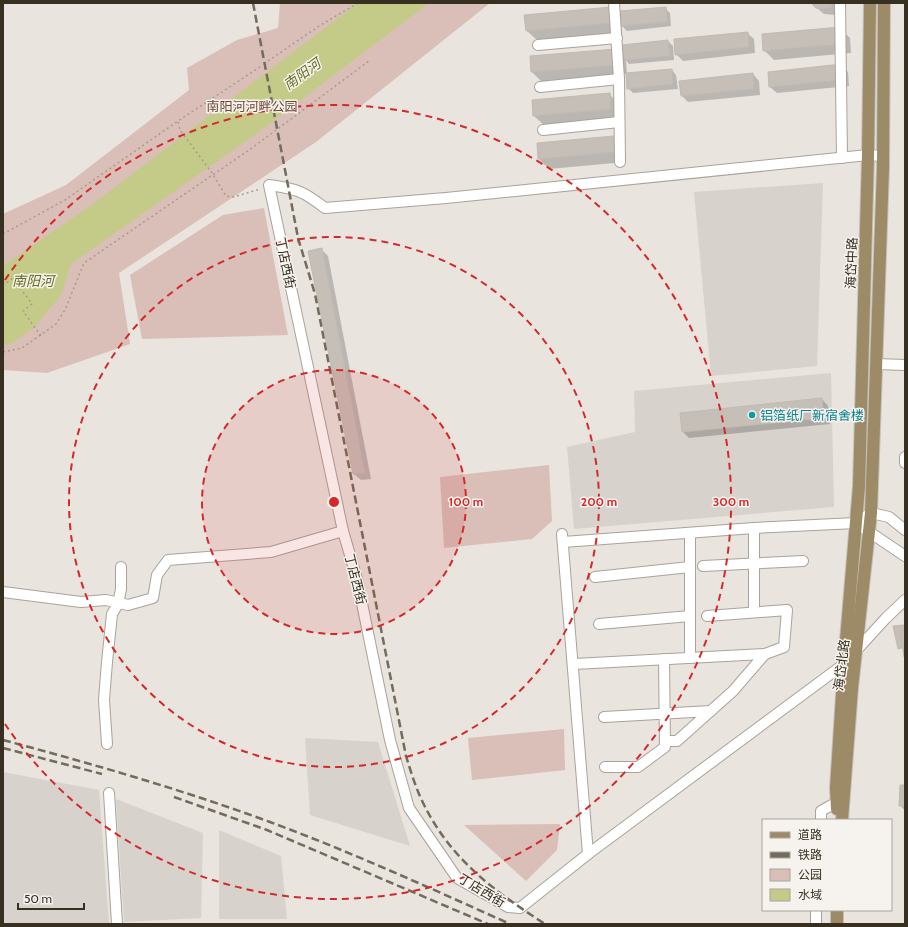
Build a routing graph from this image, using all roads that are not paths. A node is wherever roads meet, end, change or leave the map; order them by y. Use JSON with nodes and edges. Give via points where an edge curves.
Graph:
{"nodes":[{"id":1,"x":614,"y":3,"type":"edge"},
{"id":2,"x":840,"y":3,"type":"edge"},
{"id":3,"x":870,"y":3,"type":"edge"},
{"id":4,"x":884,"y":3,"type":"edge"},
{"id":5,"x":617,"y":38,"type":"junction"},
{"id":6,"x":538,"y":45,"type":"dead end"},
{"id":7,"x":619,"y":79,"type":"junction"},
{"id":8,"x":540,"y":87,"type":"dead end"},
{"id":9,"x":620,"y":122,"type":"junction"},
{"id":10,"x":543,"y":130,"type":"dead end"},
{"id":11,"x":868,"y":155,"type":"junction"},
{"id":12,"x":883,"y":156,"type":"junction"},
{"id":13,"x":842,"y":158,"type":"junction"},
{"id":14,"x":620,"y":162,"type":"dead end"},
{"id":15,"x":876,"y":364,"type":"junction"},
{"id":16,"x":905,"y":364,"type":"edge"},
{"id":17,"x":905,"y":457,"type":"edge"},
{"id":18,"x":905,"y":463,"type":"edge"},
{"id":19,"x":871,"y":513,"type":"junction"},
{"id":20,"x":856,"y":523,"type":"junction"},
{"id":21,"x":754,"y":528,"type":"junction"},
{"id":22,"x":905,"y":530,"type":"edge"},
{"id":23,"x":343,"y":531,"type":"junction"},
{"id":24,"x":870,"y":531,"type":"junction"},
{"id":25,"x":690,"y":533,"type":"junction"},
{"id":26,"x":905,"y":556,"type":"edge"},
{"id":27,"x":803,"y":561,"type":"dead end"},
{"id":28,"x":703,"y":566,"type":"dead end"},
{"id":29,"x":121,"y":567,"type":"dead end"},
{"id":30,"x":690,"y":567,"type":"junction"},
{"id":31,"x":595,"y":577,"type":"dead end"},
{"id":32,"x":3,"y":592,"type":"edge"},
{"id":33,"x":905,"y":600,"type":"edge"},
{"id":34,"x":118,"y":604,"type":"junction"},
{"id":35,"x":754,"y":612,"type":"junction"},
{"id":36,"x":690,"y":616,"type":"junction"},
{"id":37,"x":707,"y":616,"type":"dead end"},
{"id":38,"x":599,"y":624,"type":"dead end"},
{"id":39,"x":857,"y":648,"type":"junction"},
{"id":40,"x":765,"y":654,"type":"junction"},
{"id":41,"x":690,"y":658,"type":"junction"},
{"id":42,"x":664,"y":659,"type":"junction"},
{"id":43,"x":574,"y":664,"type":"junction"},
{"id":44,"x":844,"y":664,"type":"junction"},
{"id":45,"x":711,"y":711,"type":"junction"},
{"id":46,"x":665,"y":714,"type":"junction"},
{"id":47,"x":604,"y":717,"type":"dead end"},
{"id":48,"x":665,"y":741,"type":"junction"},
{"id":49,"x":107,"y":744,"type":"dead end"},
{"id":50,"x":605,"y":766,"type":"dead end"},
{"id":51,"x":109,"y":793,"type":"dead end"},
{"id":52,"x":837,"y":802,"type":"junction"},
{"id":53,"x":821,"y":819,"type":"edge"},
{"id":54,"x":837,"y":819,"type":"edge"},
{"id":55,"x":842,"y":819,"type":"edge"},
{"id":56,"x":588,"y":854,"type":"junction"},
{"id":57,"x":816,"y":911,"type":"edge"},
{"id":58,"x":834,"y":911,"type":"edge"},
{"id":59,"x":838,"y":911,"type":"edge"},
{"id":60,"x":117,"y":924,"type":"edge"},
{"id":61,"x":816,"y":924,"type":"edge"},
{"id":62,"x":833,"y":924,"type":"edge"},
{"id":63,"x":837,"y":924,"type":"edge"}],
"edges":[{"from":1,"to":5,"type":"street"},
{"from":2,"to":13,"type":"street"},
{"from":3,"to":11,"type":"main road","name":"海岱中路"},
{"from":4,"to":12,"type":"main road"},
{"from":5,"to":6,"type":"street"},
{"from":5,"to":7,"type":"street"},
{"from":7,"to":8,"type":"street"},
{"from":7,"to":9,"type":"street"},
{"from":9,"to":10,"type":"street"},
{"from":9,"to":14,"type":"street"},
{"from":11,"to":12,"type":"street"},
{"from":11,"to":13,"type":"street"},
{"from":11,"to":20,"type":"main road","name":"海岱中路"},
{"from":12,"to":15,"type":"main road"},
{"from":13,"to":23,"type":"street","name":"丁店西街","via":[[325,208],[306,193],[269,185]]},
{"from":15,"to":16,"type":"street"},
{"from":15,"to":19,"type":"main road"},
{"from":17,"to":18,"type":"street"},
{"from":19,"to":20,"type":"street"},
{"from":19,"to":22,"type":"street","via":[[889,518]]},
{"from":19,"to":24,"type":"main road","name":"海岱北路"},
{"from":20,"to":21,"type":"street"},
{"from":20,"to":24,"type":"street"},
{"from":20,"to":44,"type":"main road","name":"海岱北路"},
{"from":21,"to":25,"type":"street"},
{"from":21,"to":35,"type":"street"},
{"from":23,"to":34,"type":"street","via":[[272,552],[168,560],[157,575],[153,598],[128,605]]},
{"from":23,"to":56,"type":"street","name":"丁店西街","via":[[357,579],[390,740],[409,808],[457,878],[508,906],[520,908]]},
{"from":24,"to":26,"type":"street"},
{"from":24,"to":39,"type":"main road","name":"海岱北路"},
{"from":25,"to":30,"type":"street"},
{"from":25,"to":43,"type":"street","via":[[563,538]]},
{"from":27,"to":28,"type":"street"},
{"from":29,"to":34,"type":"street"},
{"from":30,"to":31,"type":"street"},
{"from":30,"to":36,"type":"street"},
{"from":32,"to":34,"type":"street","via":[[81,602],[106,600]]},
{"from":33,"to":39,"type":"street","name":"丁店西街"},
{"from":34,"to":49,"type":"street","via":[[112,614],[106,662],[104,700]]},
{"from":35,"to":37,"type":"street"},
{"from":35,"to":40,"type":"street","via":[[787,610],[784,647]]},
{"from":36,"to":38,"type":"street"},
{"from":36,"to":41,"type":"street"},
{"from":39,"to":44,"type":"street","name":"丁店西街"},
{"from":39,"to":55,"type":"main road","name":"海岱北路"},
{"from":40,"to":41,"type":"street"},
{"from":40,"to":45,"type":"street"},
{"from":41,"to":42,"type":"street"},
{"from":42,"to":43,"type":"street"},
{"from":42,"to":46,"type":"street"},
{"from":43,"to":56,"type":"street"},
{"from":44,"to":52,"type":"main road","name":"海岱北路"},
{"from":44,"to":56,"type":"street","name":"丁店西街"},
{"from":45,"to":46,"type":"street"},
{"from":45,"to":48,"type":"street","via":[[677,741]]},
{"from":46,"to":47,"type":"street"},
{"from":46,"to":48,"type":"street"},
{"from":48,"to":50,"type":"street","via":[[665,746],[638,767]]},
{"from":51,"to":60,"type":"street"},
{"from":52,"to":53,"type":"street","via":[[821,811]]},
{"from":52,"to":54,"type":"main road","name":"海岱北路"},
{"from":57,"to":61,"type":"street"},
{"from":58,"to":62,"type":"main road"},
{"from":59,"to":63,"type":"main road"}]}
